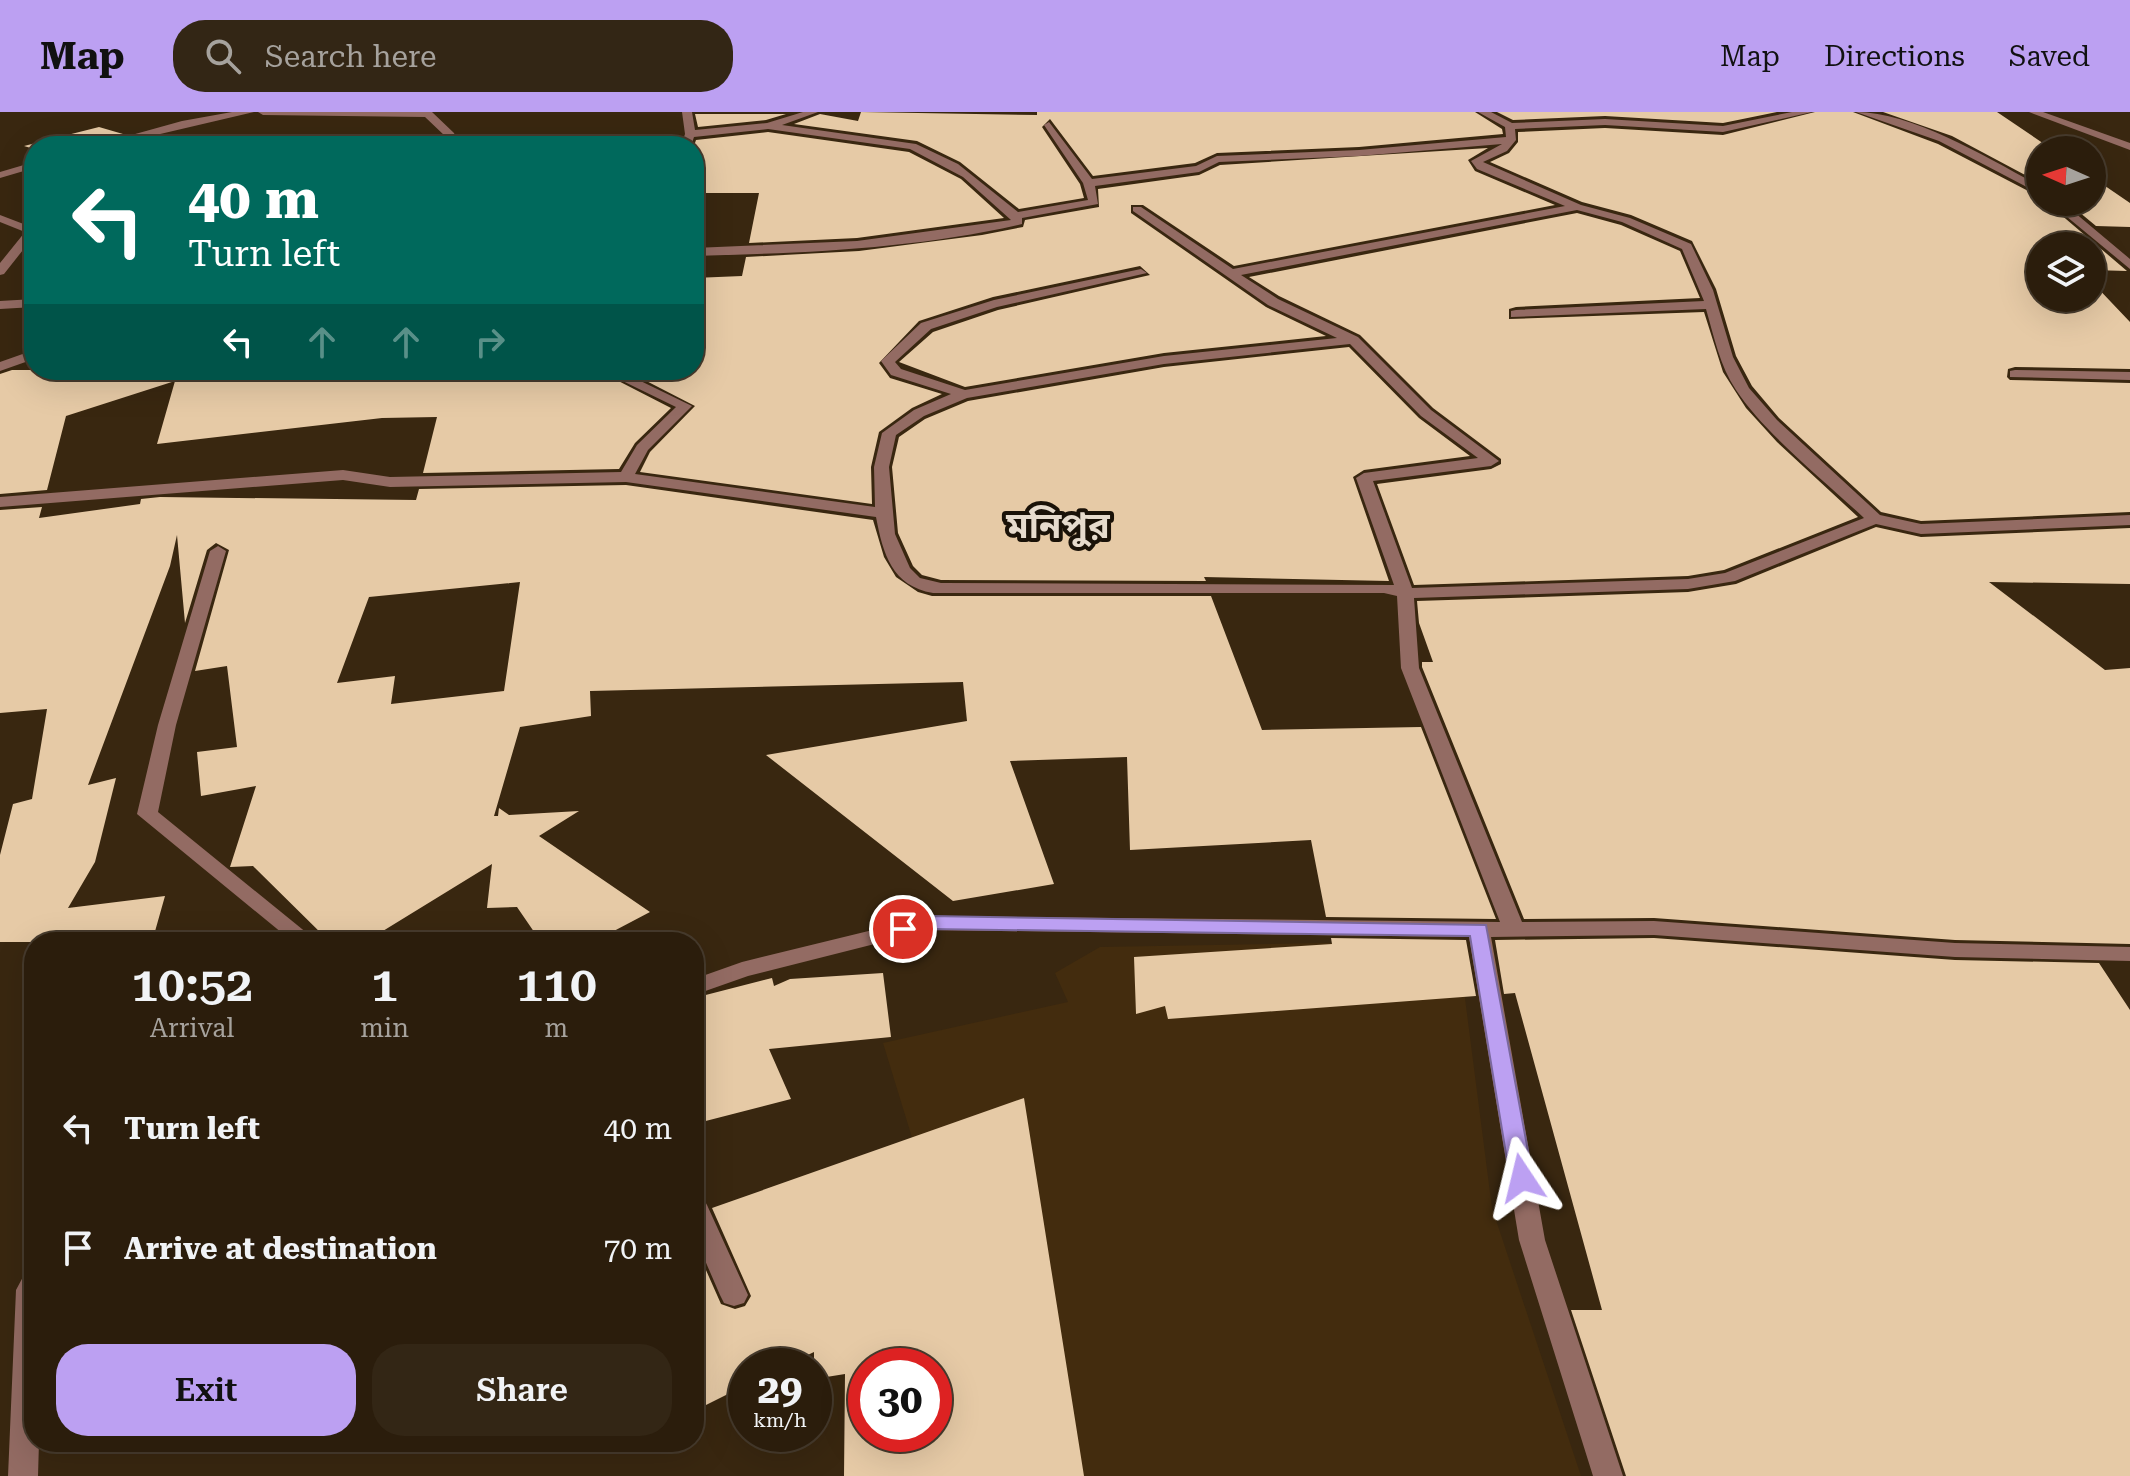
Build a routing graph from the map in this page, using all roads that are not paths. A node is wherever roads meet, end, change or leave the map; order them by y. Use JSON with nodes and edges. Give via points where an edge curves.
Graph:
{"nodes":[{"id":1,"x":249,"y":112,"type":"edge"},
{"id":2,"x":263,"y":112,"type":"edge"},
{"id":3,"x":687,"y":112,"type":"edge"},
{"id":4,"x":813,"y":112,"type":"edge"},
{"id":5,"x":1483,"y":112,"type":"edge"},
{"id":6,"x":1767,"y":112,"type":"edge"},
{"id":7,"x":1807,"y":112,"type":"edge"},
{"id":8,"x":1861,"y":112,"type":"edge"},
{"id":9,"x":2034,"y":112,"type":"edge"},
{"id":10,"x":341,"y":113,"type":"edge"},
{"id":11,"x":1782,"y":117,"type":"junction"},
{"id":12,"x":1049,"y":125,"type":"dead end"},
{"id":13,"x":768,"y":126,"type":"junction"},
{"id":14,"x":1511,"y":133,"type":"junction"},
{"id":15,"x":136,"y":136,"type":"edge"},
{"id":16,"x":449,"y":136,"type":"edge"},
{"id":17,"x":688,"y":136,"type":"edge"},
{"id":18,"x":704,"y":137,"type":"edge"},
{"id":19,"x":2130,"y":147,"type":"edge"},
{"id":20,"x":24,"y":168,"type":"edge"},
{"id":21,"x":0,"y":175,"type":"edge"},
{"id":22,"x":1089,"y":183,"type":"junction"},
{"id":23,"x":2026,"y":183,"type":"edge"},
{"id":24,"x":1577,"y":207,"type":"junction"},
{"id":25,"x":1137,"y":209,"type":"dead end"},
{"id":26,"x":1015,"y":216,"type":"junction"},
{"id":27,"x":2072,"y":216,"type":"edge"},
{"id":28,"x":0,"y":218,"type":"edge"},
{"id":29,"x":24,"y":227,"type":"edge"},
{"id":30,"x":24,"y":242,"type":"edge"},
{"id":31,"x":704,"y":252,"type":"edge"},
{"id":32,"x":2130,"y":265,"type":"edge"},
{"id":33,"x":0,"y":271,"type":"edge"},
{"id":34,"x":1141,"y":273,"type":"dead end"},
{"id":35,"x":1231,"y":273,"type":"junction"},
{"id":36,"x":24,"y":304,"type":"edge"},
{"id":37,"x":0,"y":305,"type":"edge"},
{"id":38,"x":1711,"y":305,"type":"junction"},
{"id":39,"x":1516,"y":314,"type":"dead end"},
{"id":40,"x":1353,"y":340,"type":"junction"},
{"id":41,"x":24,"y":358,"type":"edge"},
{"id":42,"x":0,"y":367,"type":"edge"},
{"id":43,"x":2015,"y":374,"type":"dead end"},
{"id":44,"x":2130,"y":376,"type":"edge"},
{"id":45,"x":629,"y":380,"type":"edge"},
{"id":46,"x":964,"y":394,"type":"junction"},
{"id":47,"x":626,"y":477,"type":"junction"},
{"id":48,"x":0,"y":502,"type":"edge"},
{"id":49,"x":883,"y":513,"type":"junction"},
{"id":50,"x":1875,"y":519,"type":"junction"},
{"id":51,"x":2130,"y":520,"type":"edge"},
{"id":52,"x":218,"y":551,"type":"dead end"},
{"id":53,"x":1405,"y":593,"type":"junction"},
{"id":54,"x":1479,"y":930,"type":"junction"},
{"id":55,"x":1514,"y":930,"type":"junction"},
{"id":56,"x":294,"y":932,"type":"edge"},
{"id":57,"x":2130,"y":954,"type":"edge"},
{"id":58,"x":704,"y":983,"type":"edge"},
{"id":59,"x":704,"y":1228,"type":"edge"},
{"id":60,"x":734,"y":1295,"type":"dead end"},
{"id":61,"x":24,"y":1449,"type":"edge"},
{"id":62,"x":23,"y":1476,"type":"edge"},
{"id":63,"x":1608,"y":1476,"type":"edge"}],
"edges":[{"from":1,"to":15,"type":"street"},
{"from":2,"to":10,"type":"street"},
{"from":3,"to":17,"type":"street"},
{"from":4,"to":13,"type":"street"},
{"from":5,"to":14,"type":"street"},
{"from":6,"to":11,"type":"street"},
{"from":7,"to":11,"type":"street"},
{"from":8,"to":23,"type":"street","via":[[1943,139]]},
{"from":9,"to":19,"type":"street"},
{"from":10,"to":16,"type":"street","via":[[428,114]]},
{"from":11,"to":14,"type":"street","via":[[1723,129],[1605,122]]},
{"from":12,"to":22,"type":"street"},
{"from":13,"to":18,"type":"street"},
{"from":13,"to":26,"type":"street","via":[[928,151]]},
{"from":14,"to":22,"type":"street","via":[[1359,153],[1217,159],[1199,169]]},
{"from":14,"to":24,"type":"street","via":[[1503,149],[1476,161]]},
{"from":20,"to":21,"type":"street"},
{"from":22,"to":26,"type":"street","via":[[1094,202]]},
{"from":24,"to":35,"type":"street"},
{"from":24,"to":38,"type":"street","via":[[1626,220],[1687,247]]},
{"from":25,"to":35,"type":"street"},
{"from":26,"to":31,"type":"street","via":[[1018,222],[872,245]]},
{"from":27,"to":32,"type":"street"},
{"from":28,"to":29,"type":"street"},
{"from":30,"to":33,"type":"street"},
{"from":34,"to":46,"type":"street","via":[[994,304],[926,326],[888,361],[896,372]]},
{"from":35,"to":40,"type":"street","via":[[1273,302]]},
{"from":36,"to":37,"type":"street"},
{"from":38,"to":39,"type":"street"},
{"from":38,"to":50,"type":"street","via":[[1726,357],[1743,390]]},
{"from":40,"to":46,"type":"street","via":[[1164,360]]},
{"from":40,"to":53,"type":"street","via":[[1426,413],[1491,461],[1364,478]]},
{"from":41,"to":42,"type":"street"},
{"from":43,"to":44,"type":"street"},
{"from":45,"to":47,"type":"street","via":[[685,406],[642,448]]},
{"from":46,"to":49,"type":"street","via":[[889,433],[879,472]]},
{"from":47,"to":48,"type":"street","via":[[390,482],[343,475]]},
{"from":47,"to":49,"type":"street"},
{"from":49,"to":53,"type":"street","via":[[900,569],[916,584],[970,589],[1384,588]]},
{"from":50,"to":51,"type":"street","via":[[1921,529]]},
{"from":50,"to":53,"type":"street","via":[[1729,577],[1688,584]]},
{"from":52,"to":56,"type":"street","via":[[147,814]]},
{"from":53,"to":55,"type":"street","via":[[1410,668]]},
{"from":54,"to":55,"type":"street"},
{"from":54,"to":58,"type":"street","via":[[930,923]]},
{"from":54,"to":63,"type":"street","via":[[1532,1240]]},
{"from":55,"to":57,"type":"street","via":[[1654,928],[1955,950]]},
{"from":59,"to":60,"type":"street"},
{"from":61,"to":62,"type":"street"}]}
